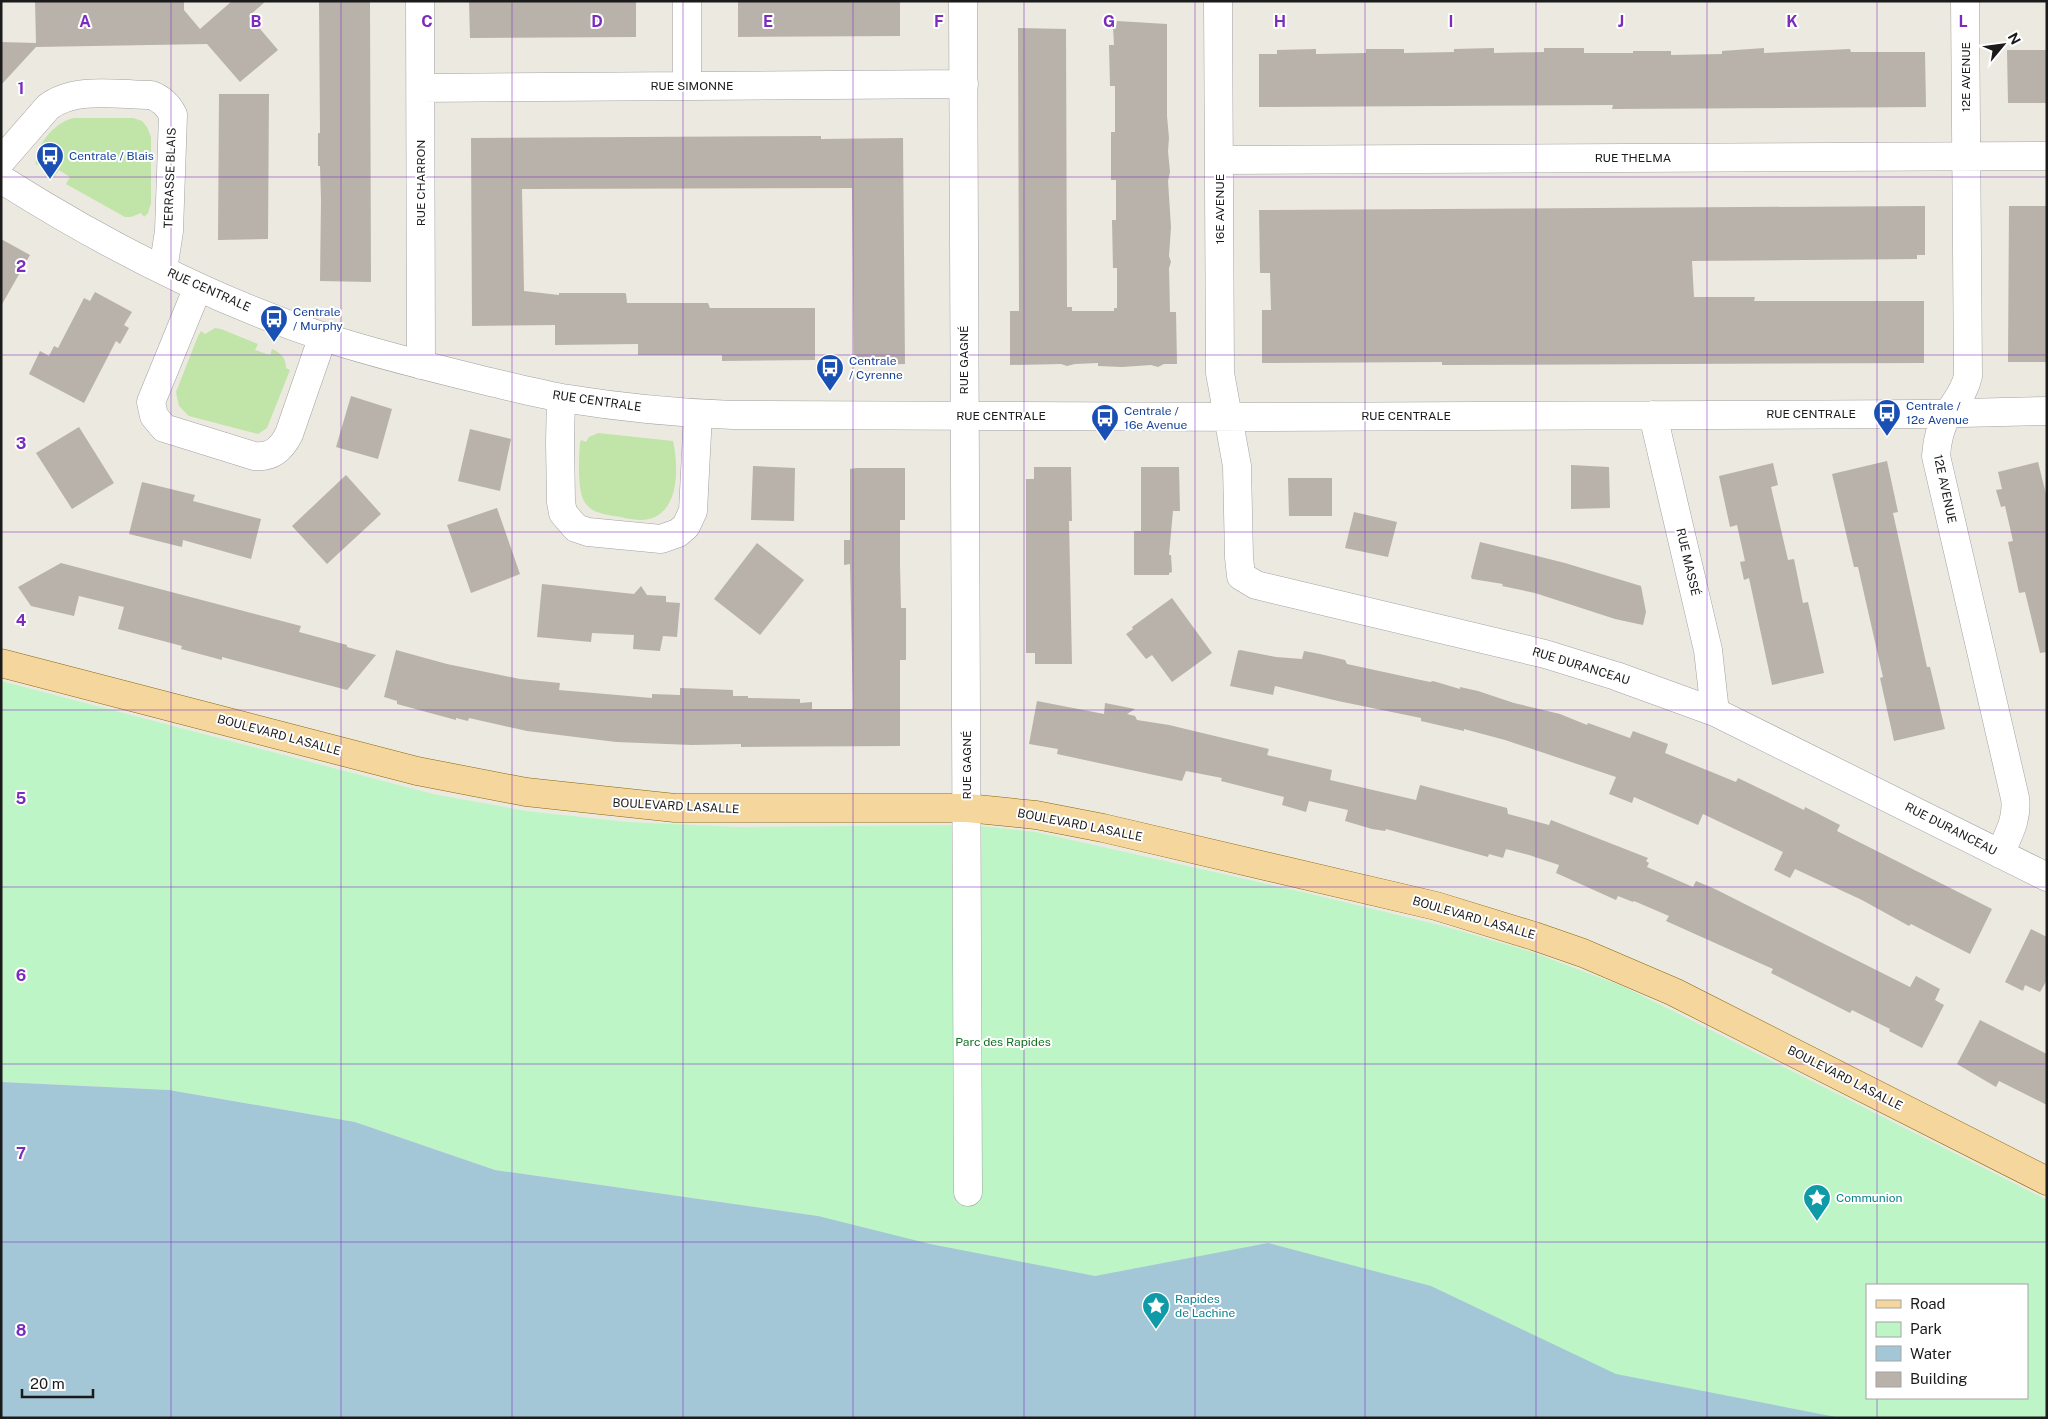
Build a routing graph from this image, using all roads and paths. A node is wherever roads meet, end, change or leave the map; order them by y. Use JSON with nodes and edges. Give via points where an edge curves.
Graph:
{"nodes":[{"id":1,"x":420,"y":1,"type":"edge"},
{"id":2,"x":687,"y":1,"type":"edge"},
{"id":3,"x":963,"y":1,"type":"edge"},
{"id":4,"x":1218,"y":1,"type":"edge"},
{"id":5,"x":1965,"y":1,"type":"edge"},
{"id":6,"x":964,"y":84,"type":"junction"},
{"id":7,"x":688,"y":86,"type":"junction"},
{"id":8,"x":421,"y":88,"type":"junction"},
{"id":9,"x":1967,"y":156,"type":"junction"},
{"id":10,"x":2047,"y":156,"type":"edge"},
{"id":11,"x":1220,"y":160,"type":"junction"},
{"id":12,"x":1,"y":161,"type":"edge"},
{"id":13,"x":1,"y":180,"type":"edge"},
{"id":14,"x":163,"y":270,"type":"junction"},
{"id":15,"x":198,"y":287,"type":"junction"},
{"id":16,"x":323,"y":336,"type":"junction"},
{"id":17,"x":421,"y":365,"type":"junction"},
{"id":18,"x":561,"y":398,"type":"junction"},
{"id":19,"x":2047,"y":411,"type":"edge"},
{"id":20,"x":1948,"y":413,"type":"junction"},
{"id":21,"x":698,"y":414,"type":"junction"},
{"id":22,"x":1653,"y":414,"type":"junction"},
{"id":23,"x":965,"y":416,"type":"junction"},
{"id":24,"x":1228,"y":416,"type":"junction"},
{"id":25,"x":1,"y":663,"type":"edge"},
{"id":26,"x":1715,"y":712,"type":"junction"},
{"id":27,"x":967,"y":808,"type":"junction"},
{"id":28,"x":2000,"y":854,"type":"junction"},
{"id":29,"x":2047,"y":878,"type":"edge"},
{"id":30,"x":2047,"y":1181,"type":"edge"},
{"id":31,"x":968,"y":1192,"type":"dead end"}],
"edges":[{"from":1,"to":8,"type":"street","name":"RUE CHARRON"},
{"from":2,"to":7,"type":"street"},
{"from":3,"to":6,"type":"street","name":"RUE GAGNÉ"},
{"from":4,"to":11,"type":"street","name":"16E AVENUE"},
{"from":5,"to":9,"type":"street","name":"12E AVENUE"},
{"from":6,"to":7,"type":"street","name":"RUE SIMONNE"},
{"from":6,"to":23,"type":"street","name":"RUE GAGNÉ"},
{"from":7,"to":8,"type":"street","name":"RUE SIMONNE"},
{"from":8,"to":17,"type":"street","name":"RUE CHARRON"},
{"from":9,"to":10,"type":"street","name":"RUE THELMA"},
{"from":9,"to":11,"type":"street","name":"RUE THELMA"},
{"from":9,"to":20,"type":"street","name":"12E AVENUE","via":[[1968,376],[1963,391]]},
{"from":11,"to":24,"type":"street","name":"16E AVENUE","via":[[1220,373]]},
{"from":12,"to":14,"type":"street","name":"TERRASSE BLAIS","via":[[57,100],[78,94],[152,96],[165,102],[173,115],[169,231]]},
{"from":13,"to":14,"type":"street","name":"RUE CENTRALE","via":[[48,209]]},
{"from":14,"to":15,"type":"street","name":"RUE CENTRALE"},
{"from":15,"to":16,"type":"street","name":"RUE CENTRALE"},
{"from":15,"to":16,"type":"street","via":[[151,402],[158,423],[172,432],[254,456],[276,452],[289,434]]},
{"from":16,"to":17,"type":"street","name":"RUE CENTRALE"},
{"from":17,"to":18,"type":"street","name":"RUE CENTRALE"},
{"from":18,"to":21,"type":"street","name":"RUE CENTRALE"},
{"from":18,"to":21,"type":"street","via":[[563,513],[576,528],[588,532],[661,539],[678,533],[686,526],[693,510]]},
{"from":19,"to":20,"type":"street","name":"RUE CENTRALE"},
{"from":20,"to":22,"type":"street","name":"RUE CENTRALE"},
{"from":20,"to":28,"type":"street","name":"12E AVENUE","via":[[1939,432],[1936,456],[2016,807],[2013,824]]},
{"from":21,"to":23,"type":"street","name":"RUE CENTRALE"},
{"from":22,"to":24,"type":"street","name":"RUE CENTRALE"},
{"from":22,"to":26,"type":"street","name":"RUE MASSÉ","via":[[1708,650]]},
{"from":23,"to":24,"type":"street","name":"RUE CENTRALE"},
{"from":23,"to":27,"type":"street","name":"RUE GAGNÉ"},
{"from":24,"to":26,"type":"street","name":"RUE DURANCEAU","via":[[1237,466],[1241,576],[1256,586],[1545,654]]},
{"from":25,"to":27,"type":"main road","name":"BOULEVARD LASALLE","via":[[398,766],[526,792],[675,808]]},
{"from":26,"to":28,"type":"street","name":"RUE DURANCEAU"},
{"from":27,"to":30,"type":"main road","name":"BOULEVARD LASALLE","via":[[1036,815],[1103,828],[1436,906],[1534,936],[1674,992]]},
{"from":27,"to":31,"type":"street","name":"RUE GAGNÉ"},
{"from":28,"to":29,"type":"street","name":"RUE DURANCEAU"}]}
